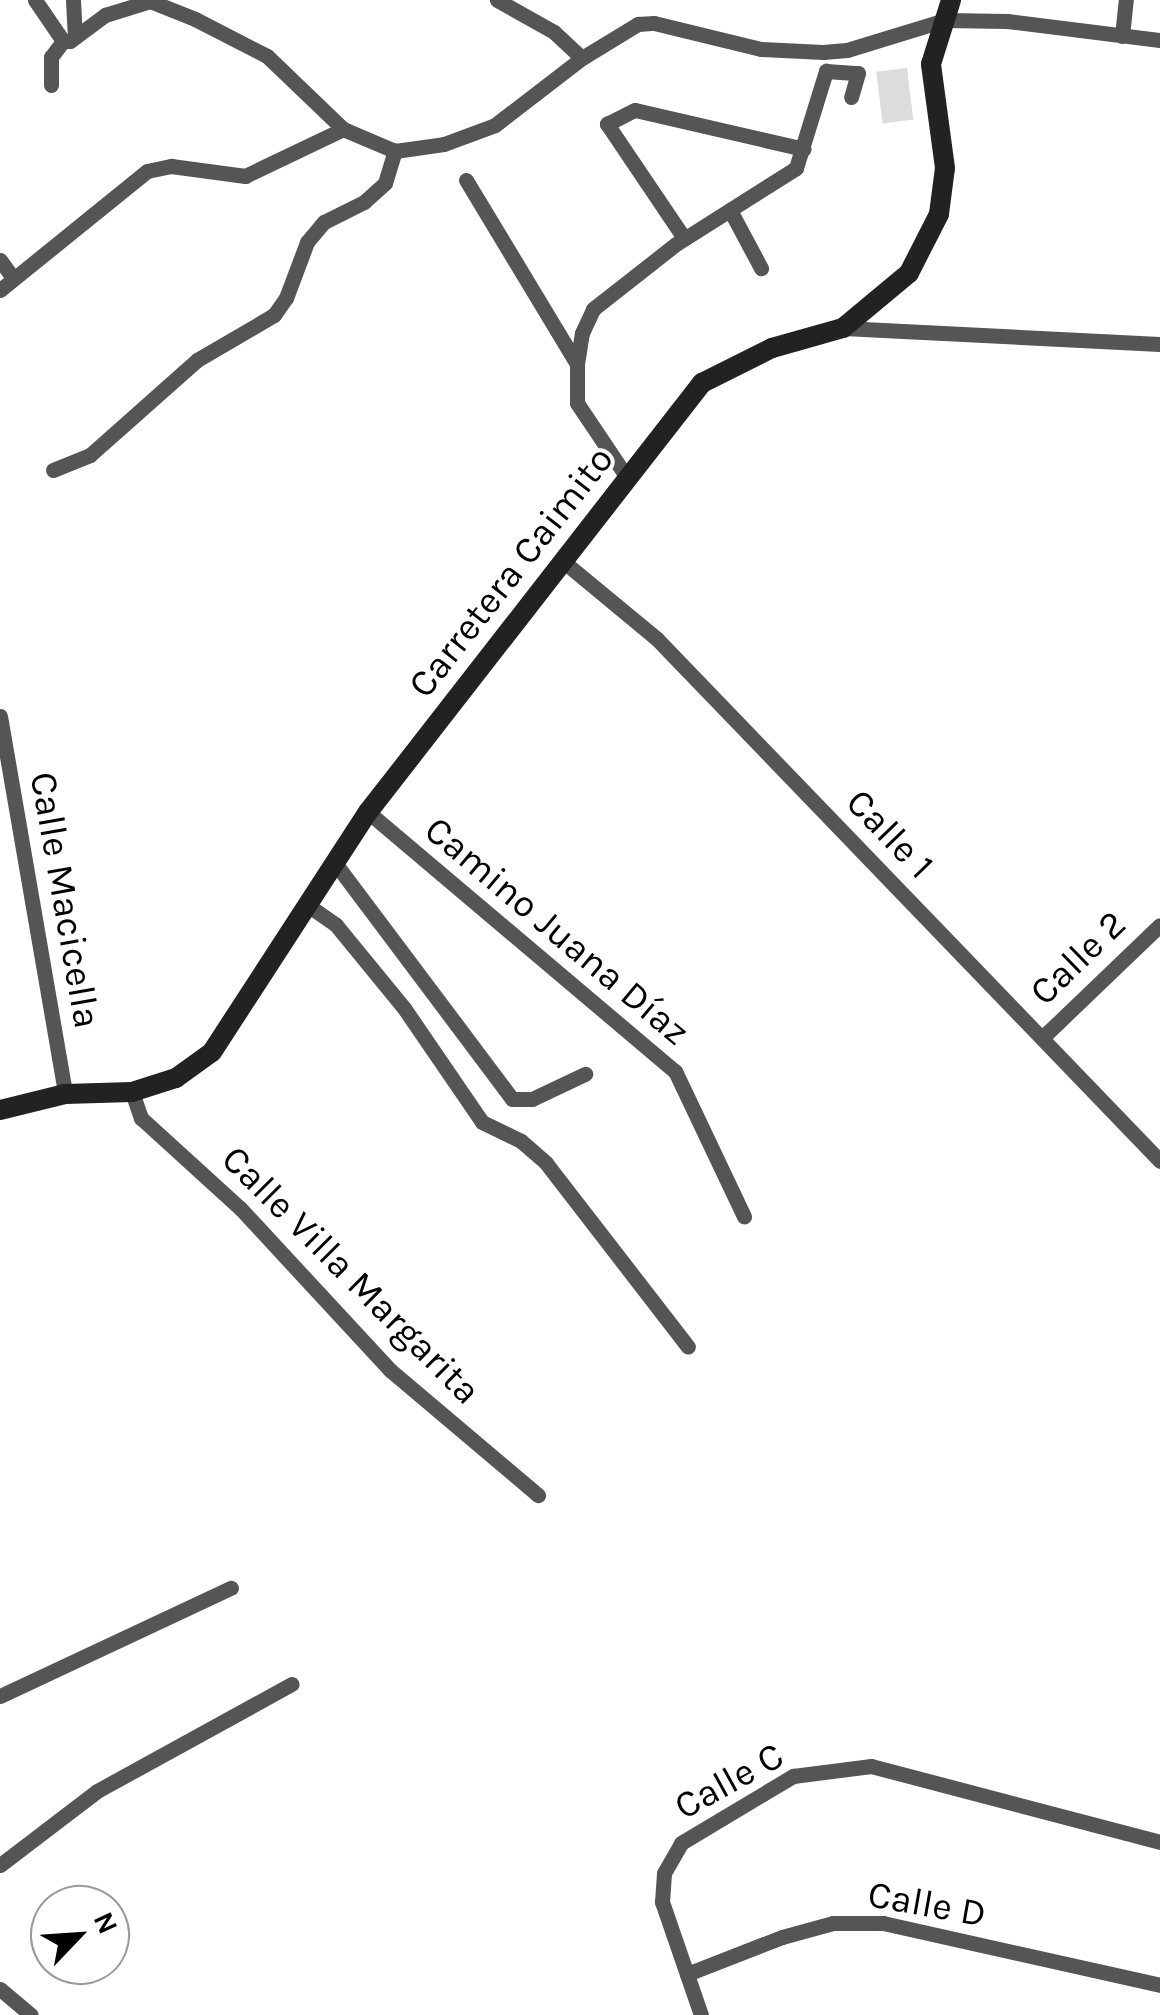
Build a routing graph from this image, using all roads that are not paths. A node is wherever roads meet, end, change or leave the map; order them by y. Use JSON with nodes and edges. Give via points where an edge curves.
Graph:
{"nodes":[{"id":1,"x":35,"y":0,"type":"edge"},
{"id":2,"x":73,"y":0,"type":"edge"},
{"id":3,"x":496,"y":0,"type":"edge"},
{"id":4,"x":1126,"y":0,"type":"edge"},
{"id":5,"x":948,"y":10,"type":"edge"},
{"id":6,"x":1122,"y":36,"type":"junction"},
{"id":7,"x":69,"y":39,"type":"junction"},
{"id":8,"x":1160,"y":40,"type":"edge"},
{"id":9,"x":582,"y":58,"type":"junction"},
{"id":10,"x":51,"y":84,"type":"dead end"},
{"id":11,"x":851,"y":97,"type":"dead end"},
{"id":12,"x":343,"y":129,"type":"junction"},
{"id":13,"x":804,"y":150,"type":"junction"},
{"id":14,"x":396,"y":151,"type":"junction"},
{"id":15,"x":466,"y":180,"type":"dead end"},
{"id":16,"x":730,"y":210,"type":"junction"},
{"id":17,"x":684,"y":238,"type":"junction"},
{"id":18,"x":0,"y":260,"type":"edge"},
{"id":19,"x":762,"y":268,"type":"dead end"},
{"id":20,"x":13,"y":278,"type":"junction"},
{"id":21,"x":0,"y":290,"type":"edge"},
{"id":22,"x":843,"y":328,"type":"junction"},
{"id":23,"x":1160,"y":344,"type":"edge"},
{"id":24,"x":577,"y":364,"type":"junction"},
{"id":25,"x":53,"y":470,"type":"dead end"},
{"id":26,"x":628,"y":479,"type":"junction"},
{"id":27,"x":564,"y":562,"type":"junction"},
{"id":28,"x":0,"y":716,"type":"edge"},
{"id":29,"x":368,"y":812,"type":"junction"},
{"id":30,"x":335,"y":863,"type":"junction"},
{"id":31,"x":309,"y":906,"type":"junction"},
{"id":32,"x":1160,"y":925,"type":"edge"},
{"id":33,"x":1042,"y":1038,"type":"junction"},
{"id":34,"x":584,"y":1074,"type":"dead end"},
{"id":35,"x":132,"y":1092,"type":"junction"},
{"id":36,"x":66,"y":1094,"type":"junction"},
{"id":37,"x":0,"y":1110,"type":"edge"},
{"id":38,"x":1160,"y":1161,"type":"edge"},
{"id":39,"x":744,"y":1216,"type":"dead end"},
{"id":40,"x":688,"y":1348,"type":"dead end"},
{"id":41,"x":538,"y":1495,"type":"dead end"},
{"id":42,"x":231,"y":1588,"type":"dead end"},
{"id":43,"x":292,"y":1684,"type":"dead end"},
{"id":44,"x":0,"y":1696,"type":"edge"},
{"id":45,"x":1160,"y":1842,"type":"edge"},
{"id":46,"x":0,"y":1865,"type":"edge"},
{"id":47,"x":688,"y":1974,"type":"junction"},
{"id":48,"x":1160,"y":1986,"type":"edge"},
{"id":49,"x":0,"y":1989,"type":"edge"},
{"id":50,"x":12,"y":2011,"type":"edge"},
{"id":51,"x":31,"y":2015,"type":"edge"},
{"id":52,"x":701,"y":2015,"type":"edge"}],
"edges":[{"from":1,"to":7,"type":"street"},
{"from":2,"to":7,"type":"street"},
{"from":3,"to":9,"type":"street","via":[[554,32]]},
{"from":4,"to":6,"type":"street"},
{"from":5,"to":6,"type":"street"},
{"from":5,"to":9,"type":"street","via":[[848,50],[762,49],[654,23],[638,24]]},
{"from":5,"to":22,"type":"street","name":"Carretera Caimito","via":[[930,64],[945,168],[939,214],[909,273]]},
{"from":6,"to":8,"type":"street"},
{"from":7,"to":10,"type":"street","via":[[50,57]]},
{"from":7,"to":12,"type":"street","via":[[105,15],[150,1],[267,56]]},
{"from":9,"to":14,"type":"street","via":[[495,124],[444,144]]},
{"from":11,"to":13,"type":"street","via":[[858,73],[826,71]]},
{"from":12,"to":14,"type":"street"},
{"from":12,"to":20,"type":"street","via":[[245,176],[171,166],[147,171]]},
{"from":13,"to":16,"type":"street","via":[[796,168]]},
{"from":13,"to":17,"type":"street","via":[[635,110],[607,124]]},
{"from":14,"to":25,"type":"street","via":[[385,183],[324,222],[307,242],[274,316],[197,360],[90,454]]},
{"from":15,"to":24,"type":"street"},
{"from":16,"to":17,"type":"street"},
{"from":16,"to":19,"type":"street"},
{"from":17,"to":24,"type":"street","via":[[593,308]]},
{"from":18,"to":20,"type":"street"},
{"from":20,"to":21,"type":"street"},
{"from":22,"to":23,"type":"street"},
{"from":22,"to":26,"type":"street","name":"Carretera Caimito","via":[[772,348],[702,384]]},
{"from":24,"to":26,"type":"street","via":[[577,404]]},
{"from":26,"to":27,"type":"street","name":"Carretera Caimito"},
{"from":27,"to":29,"type":"street","name":"Carretera Caimito"},
{"from":27,"to":33,"type":"street","name":"Calle 1","via":[[657,639]]},
{"from":28,"to":36,"type":"street","name":"Calle Macicella"},
{"from":29,"to":30,"type":"street","name":"Carretera Caimito"},
{"from":29,"to":39,"type":"street","name":"Camino Juana Díaz","via":[[675,1072]]},
{"from":30,"to":31,"type":"street","name":"Carretera Caimito"},
{"from":30,"to":34,"type":"street","via":[[512,1099],[532,1099]]},
{"from":31,"to":35,"type":"street","name":"Carretera Caimito","via":[[212,1052],[176,1078]]},
{"from":31,"to":40,"type":"street","via":[[336,925],[404,1008],[482,1122],[521,1141],[546,1163]]},
{"from":32,"to":33,"type":"street","name":"Calle 2"},
{"from":33,"to":38,"type":"street","name":"Calle 1"},
{"from":35,"to":36,"type":"street","name":"Carretera Caimito"},
{"from":35,"to":41,"type":"street","name":"Calle Villa Margarita","via":[[141,1118],[240,1208],[390,1370]]},
{"from":36,"to":37,"type":"street","name":"Carretera Caimito"},
{"from":42,"to":44,"type":"street"},
{"from":43,"to":46,"type":"street","via":[[97,1791]]},
{"from":45,"to":47,"type":"street","name":"Calle C","via":[[871,1766],[793,1776],[681,1842],[664,1872],[662,1902]]},
{"from":47,"to":48,"type":"street","name":"Calle D","via":[[782,1937],[832,1924],[883,1922]]},
{"from":47,"to":52,"type":"street","name":"Calle C"},
{"from":49,"to":50,"type":"street"},
{"from":50,"to":51,"type":"street"}]}
